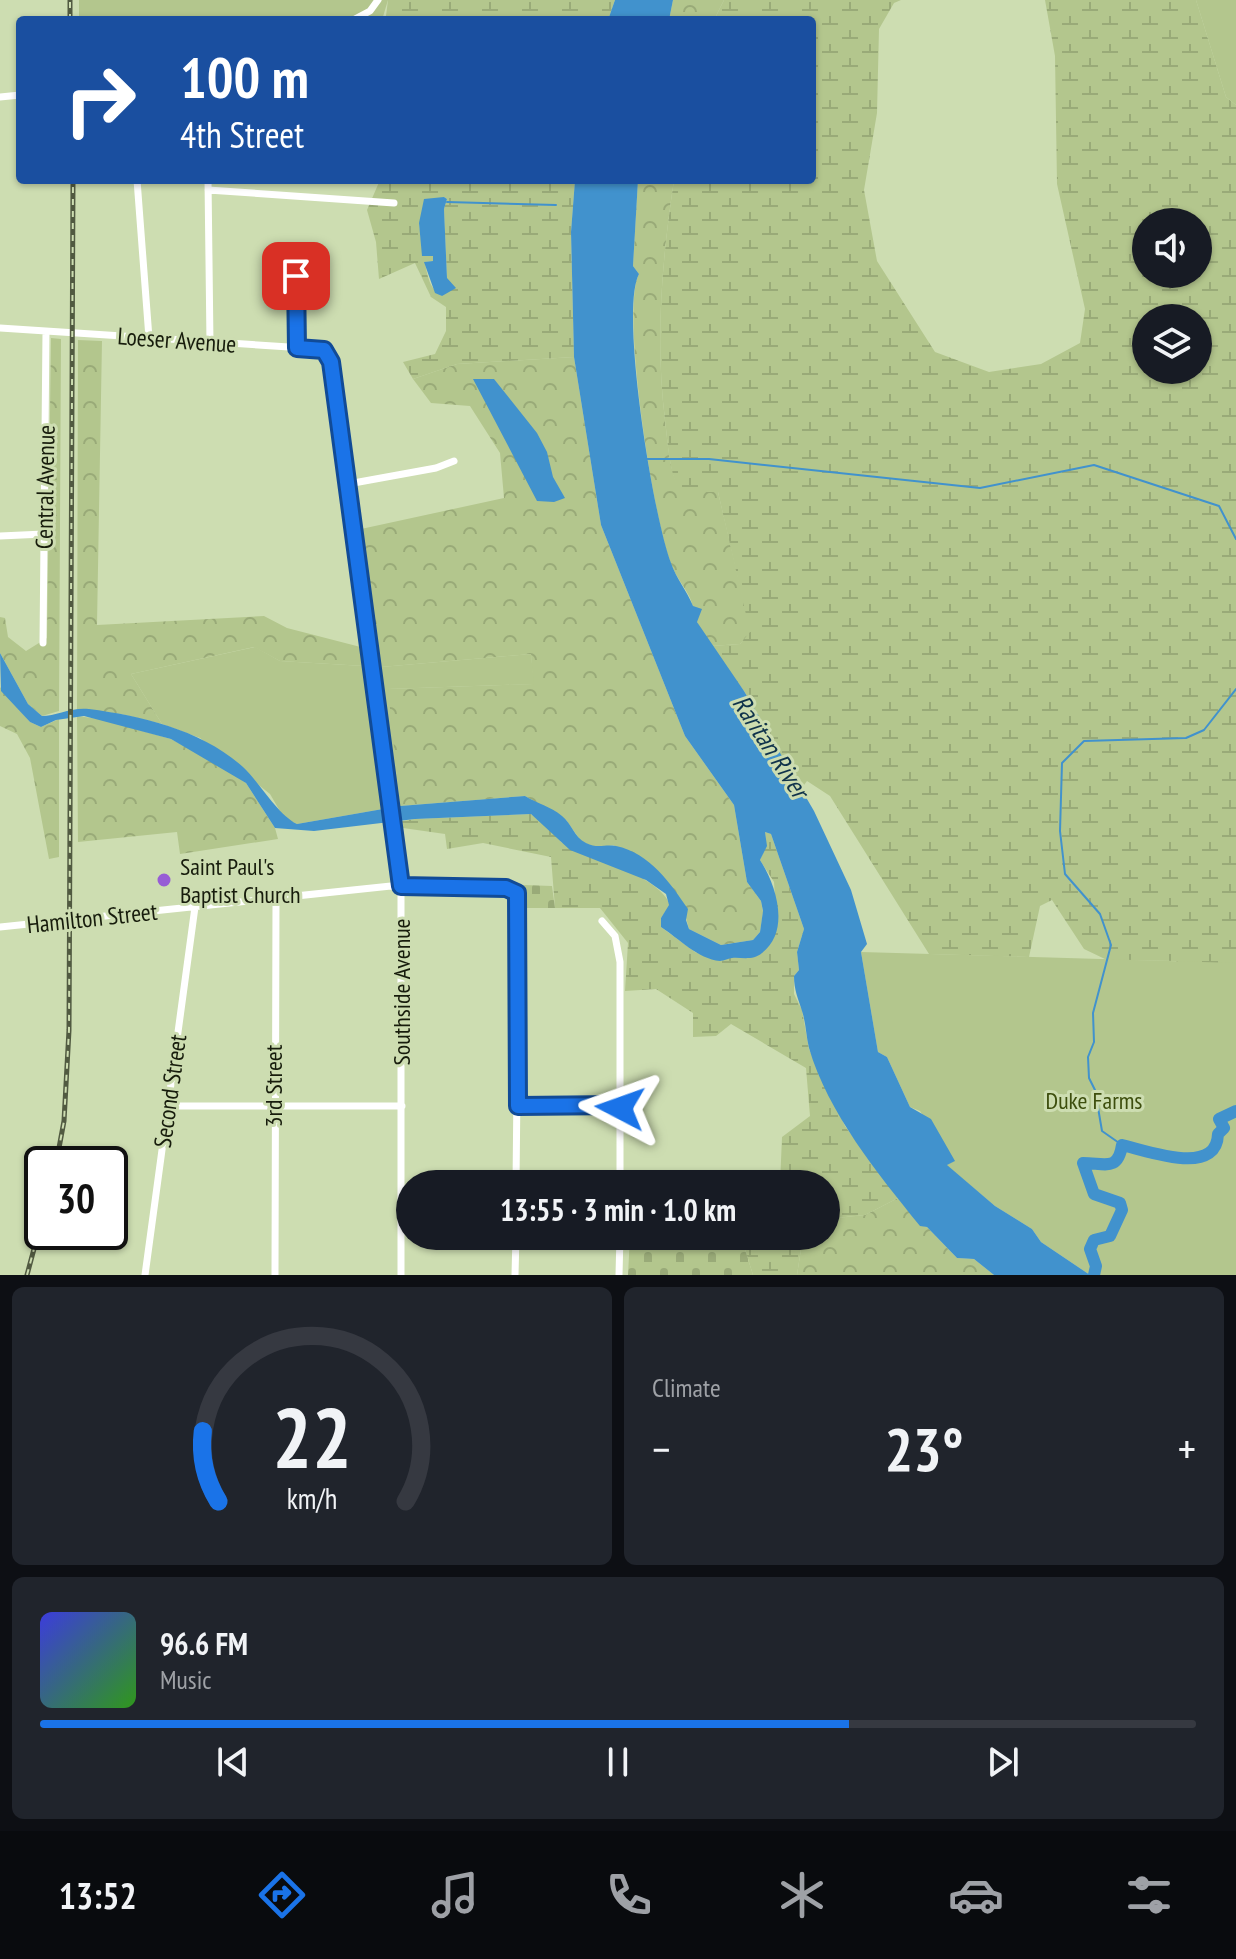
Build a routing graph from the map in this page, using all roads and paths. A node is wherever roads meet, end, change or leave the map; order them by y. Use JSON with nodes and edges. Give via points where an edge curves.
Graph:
{"nodes":[{"id":1,"x":378,"y":0,"type":"edge"},
{"id":2,"x":361,"y":16,"type":"edge"},
{"id":3,"x":137,"y":184,"type":"edge"},
{"id":4,"x":208,"y":184,"type":"edge"},
{"id":5,"x":208,"y":190,"type":"junction"},
{"id":6,"x":394,"y":203,"type":"dead end"},
{"id":7,"x":293,"y":258,"type":"dead end"},
{"id":8,"x":0,"y":328,"type":"edge"},
{"id":9,"x":46,"y":331,"type":"junction"},
{"id":10,"x":149,"y":338,"type":"junction"},
{"id":11,"x":210,"y":343,"type":"junction"},
{"id":12,"x":297,"y":348,"type":"junction"},
{"id":13,"x":334,"y":378,"type":"joint"},
{"id":14,"x":454,"y":461,"type":"dead end"},
{"id":15,"x":348,"y":484,"type":"junction"},
{"id":16,"x":44,"y":534,"type":"junction"},
{"id":17,"x":0,"y":536,"type":"edge"},
{"id":18,"x":43,"y":643,"type":"dead end"},
{"id":19,"x":401,"y":886,"type":"junction"},
{"id":20,"x":276,"y":898,"type":"junction"},
{"id":21,"x":195,"y":907,"type":"junction"},
{"id":22,"x":602,"y":921,"type":"dead end"},
{"id":23,"x":0,"y":927,"type":"edge"},
{"id":24,"x":620,"y":1105,"type":"junction"},
{"id":25,"x":168,"y":1106,"type":"junction"},
{"id":26,"x":273,"y":1106,"type":"junction"},
{"id":27,"x":402,"y":1106,"type":"junction"},
{"id":28,"x":518,"y":1106,"type":"junction"},
{"id":29,"x":516,"y":1170,"type":"edge"},
{"id":30,"x":620,"y":1170,"type":"edge"},
{"id":31,"x":516,"y":1250,"type":"edge"},
{"id":32,"x":620,"y":1250,"type":"edge"},
{"id":33,"x":145,"y":1275,"type":"edge"},
{"id":34,"x":275,"y":1275,"type":"edge"},
{"id":35,"x":401,"y":1275,"type":"edge"},
{"id":36,"x":515,"y":1275,"type":"edge"},
{"id":37,"x":619,"y":1275,"type":"edge"}],
"edges":[{"from":1,"to":2,"type":"street"},
{"from":3,"to":10,"type":"street"},
{"from":4,"to":5,"type":"street"},
{"from":5,"to":6,"type":"street"},
{"from":5,"to":11,"type":"street"},
{"from":7,"to":12,"type":"street","via":[[299,295]]},
{"from":8,"to":9,"type":"street","name":"Loeser Avenue"},
{"from":9,"to":10,"type":"street","name":"Loeser Avenue"},
{"from":9,"to":16,"type":"street","name":"Central Avenue"},
{"from":10,"to":11,"type":"street","name":"Loeser Avenue"},
{"from":11,"to":12,"type":"street","name":"Loeser Avenue"},
{"from":12,"to":13,"type":"street","name":"Loeser Avenue","via":[[327,353]]},
{"from":13,"to":15,"type":"street","name":"Southside Avenue"},
{"from":14,"to":15,"type":"street"},
{"from":15,"to":19,"type":"street","name":"Southside Avenue"},
{"from":16,"to":17,"type":"street"},
{"from":16,"to":18,"type":"street","name":"Central Avenue"},
{"from":19,"to":20,"type":"street","name":"Hamilton Street"},
{"from":19,"to":27,"type":"street","name":"Southside Avenue"},
{"from":19,"to":28,"type":"street","name":"Hamilton Street","via":[[506,888],[517,893]]},
{"from":20,"to":21,"type":"street","name":"Hamilton Street"},
{"from":20,"to":26,"type":"street","name":"3rd Street"},
{"from":21,"to":23,"type":"street","name":"Hamilton Street"},
{"from":21,"to":25,"type":"street","name":"Second Street"},
{"from":22,"to":24,"type":"street","via":[[615,936],[620,962]]},
{"from":24,"to":28,"type":"street"},
{"from":24,"to":30,"type":"street"},
{"from":25,"to":26,"type":"street"},
{"from":25,"to":33,"type":"street","name":"Second Street"},
{"from":26,"to":27,"type":"street"},
{"from":26,"to":34,"type":"street","name":"3rd Street"},
{"from":27,"to":35,"type":"street","name":"Southside Avenue"},
{"from":28,"to":29,"type":"street"},
{"from":31,"to":36,"type":"street"},
{"from":32,"to":37,"type":"street"}]}
